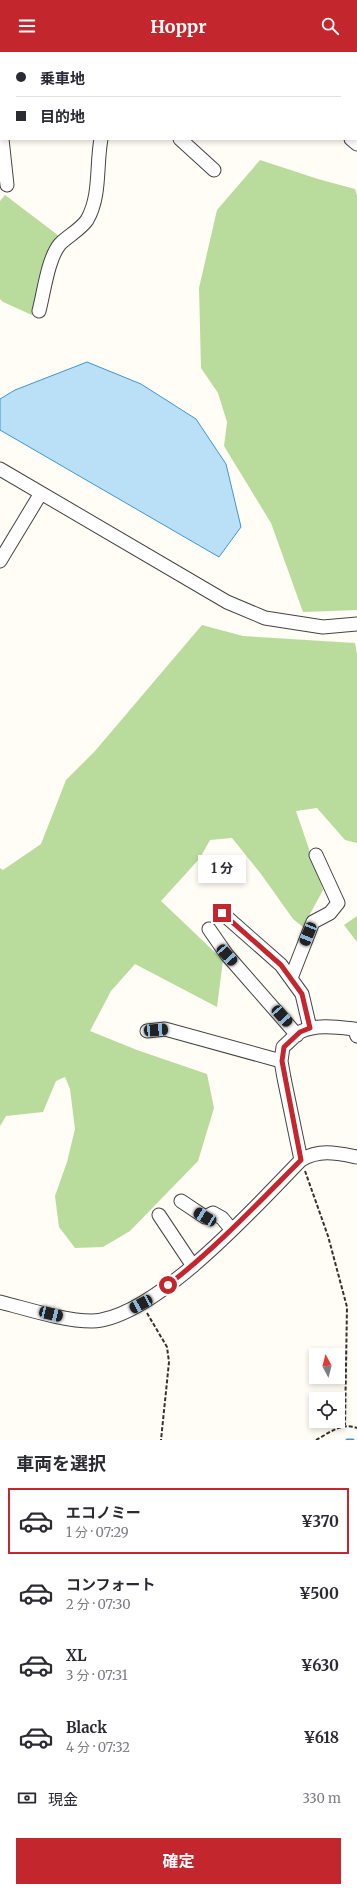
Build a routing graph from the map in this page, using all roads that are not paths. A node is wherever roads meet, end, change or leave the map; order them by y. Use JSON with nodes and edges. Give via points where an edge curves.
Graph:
{"nodes":[{"id":1,"x":2,"y":140,"type":"edge"},
{"id":2,"x":101,"y":140,"type":"edge"},
{"id":3,"x":181,"y":140,"type":"edge"},
{"id":4,"x":214,"y":170,"type":"dead end"},
{"id":5,"x":7,"y":185,"type":"dead end"},
{"id":6,"x":39,"y":311,"type":"dead end"},
{"id":7,"x":0,"y":470,"type":"edge"},
{"id":8,"x":41,"y":493,"type":"junction"},
{"id":9,"x":0,"y":562,"type":"edge"},
{"id":10,"x":357,"y":624,"type":"edge"},
{"id":11,"x":316,"y":856,"type":"dead end"},
{"id":12,"x":222,"y":913,"type":"dead end"},
{"id":13,"x":209,"y":929,"type":"dead end"},
{"id":14,"x":291,"y":978,"type":"junction"},
{"id":15,"x":310,"y":1028,"type":"junction"},
{"id":16,"x":147,"y":1030,"type":"dead end"},
{"id":17,"x":356,"y":1033,"type":"edge"},
{"id":18,"x":297,"y":1035,"type":"junction"},
{"id":19,"x":282,"y":1061,"type":"junction"},
{"id":20,"x":357,"y":1157,"type":"edge"},
{"id":21,"x":301,"y":1160,"type":"junction"},
{"id":22,"x":182,"y":1200,"type":"dead end"},
{"id":23,"x":159,"y":1215,"type":"dead end"},
{"id":24,"x":232,"y":1230,"type":"junction"},
{"id":25,"x":193,"y":1266,"type":"junction"},
{"id":26,"x":0,"y":1302,"type":"edge"}],
"edges":[{"from":1,"to":5,"type":"street"},
{"from":2,"to":6,"type":"street","via":[[96,198],[87,220],[60,245],[52,260]]},
{"from":3,"to":4,"type":"street"},
{"from":7,"to":8,"type":"street"},
{"from":8,"to":9,"type":"street"},
{"from":8,"to":10,"type":"street","via":[[227,602],[264,618],[323,627]]},
{"from":11,"to":14,"type":"street","via":[[338,903],[330,913],[313,922]]},
{"from":12,"to":14,"type":"street","via":[[281,965]]},
{"from":13,"to":18,"type":"street","via":[[227,955]]},
{"from":14,"to":15,"type":"street","via":[[302,994]]},
{"from":15,"to":17,"type":"street","via":[[341,1027],[354,1029]]},
{"from":15,"to":18,"type":"street"},
{"from":16,"to":19,"type":"street","via":[[165,1029]]},
{"from":18,"to":19,"type":"street","via":[[284,1047]]},
{"from":19,"to":21,"type":"street"},
{"from":20,"to":21,"type":"street","via":[[323,1152]]},
{"from":21,"to":24,"type":"street"},
{"from":22,"to":24,"type":"street","via":[[205,1217],[213,1213],[219,1215]]},
{"from":23,"to":25,"type":"street"},
{"from":24,"to":25,"type":"street"},
{"from":25,"to":26,"type":"street","via":[[141,1304],[124,1313],[94,1321]]}]}
